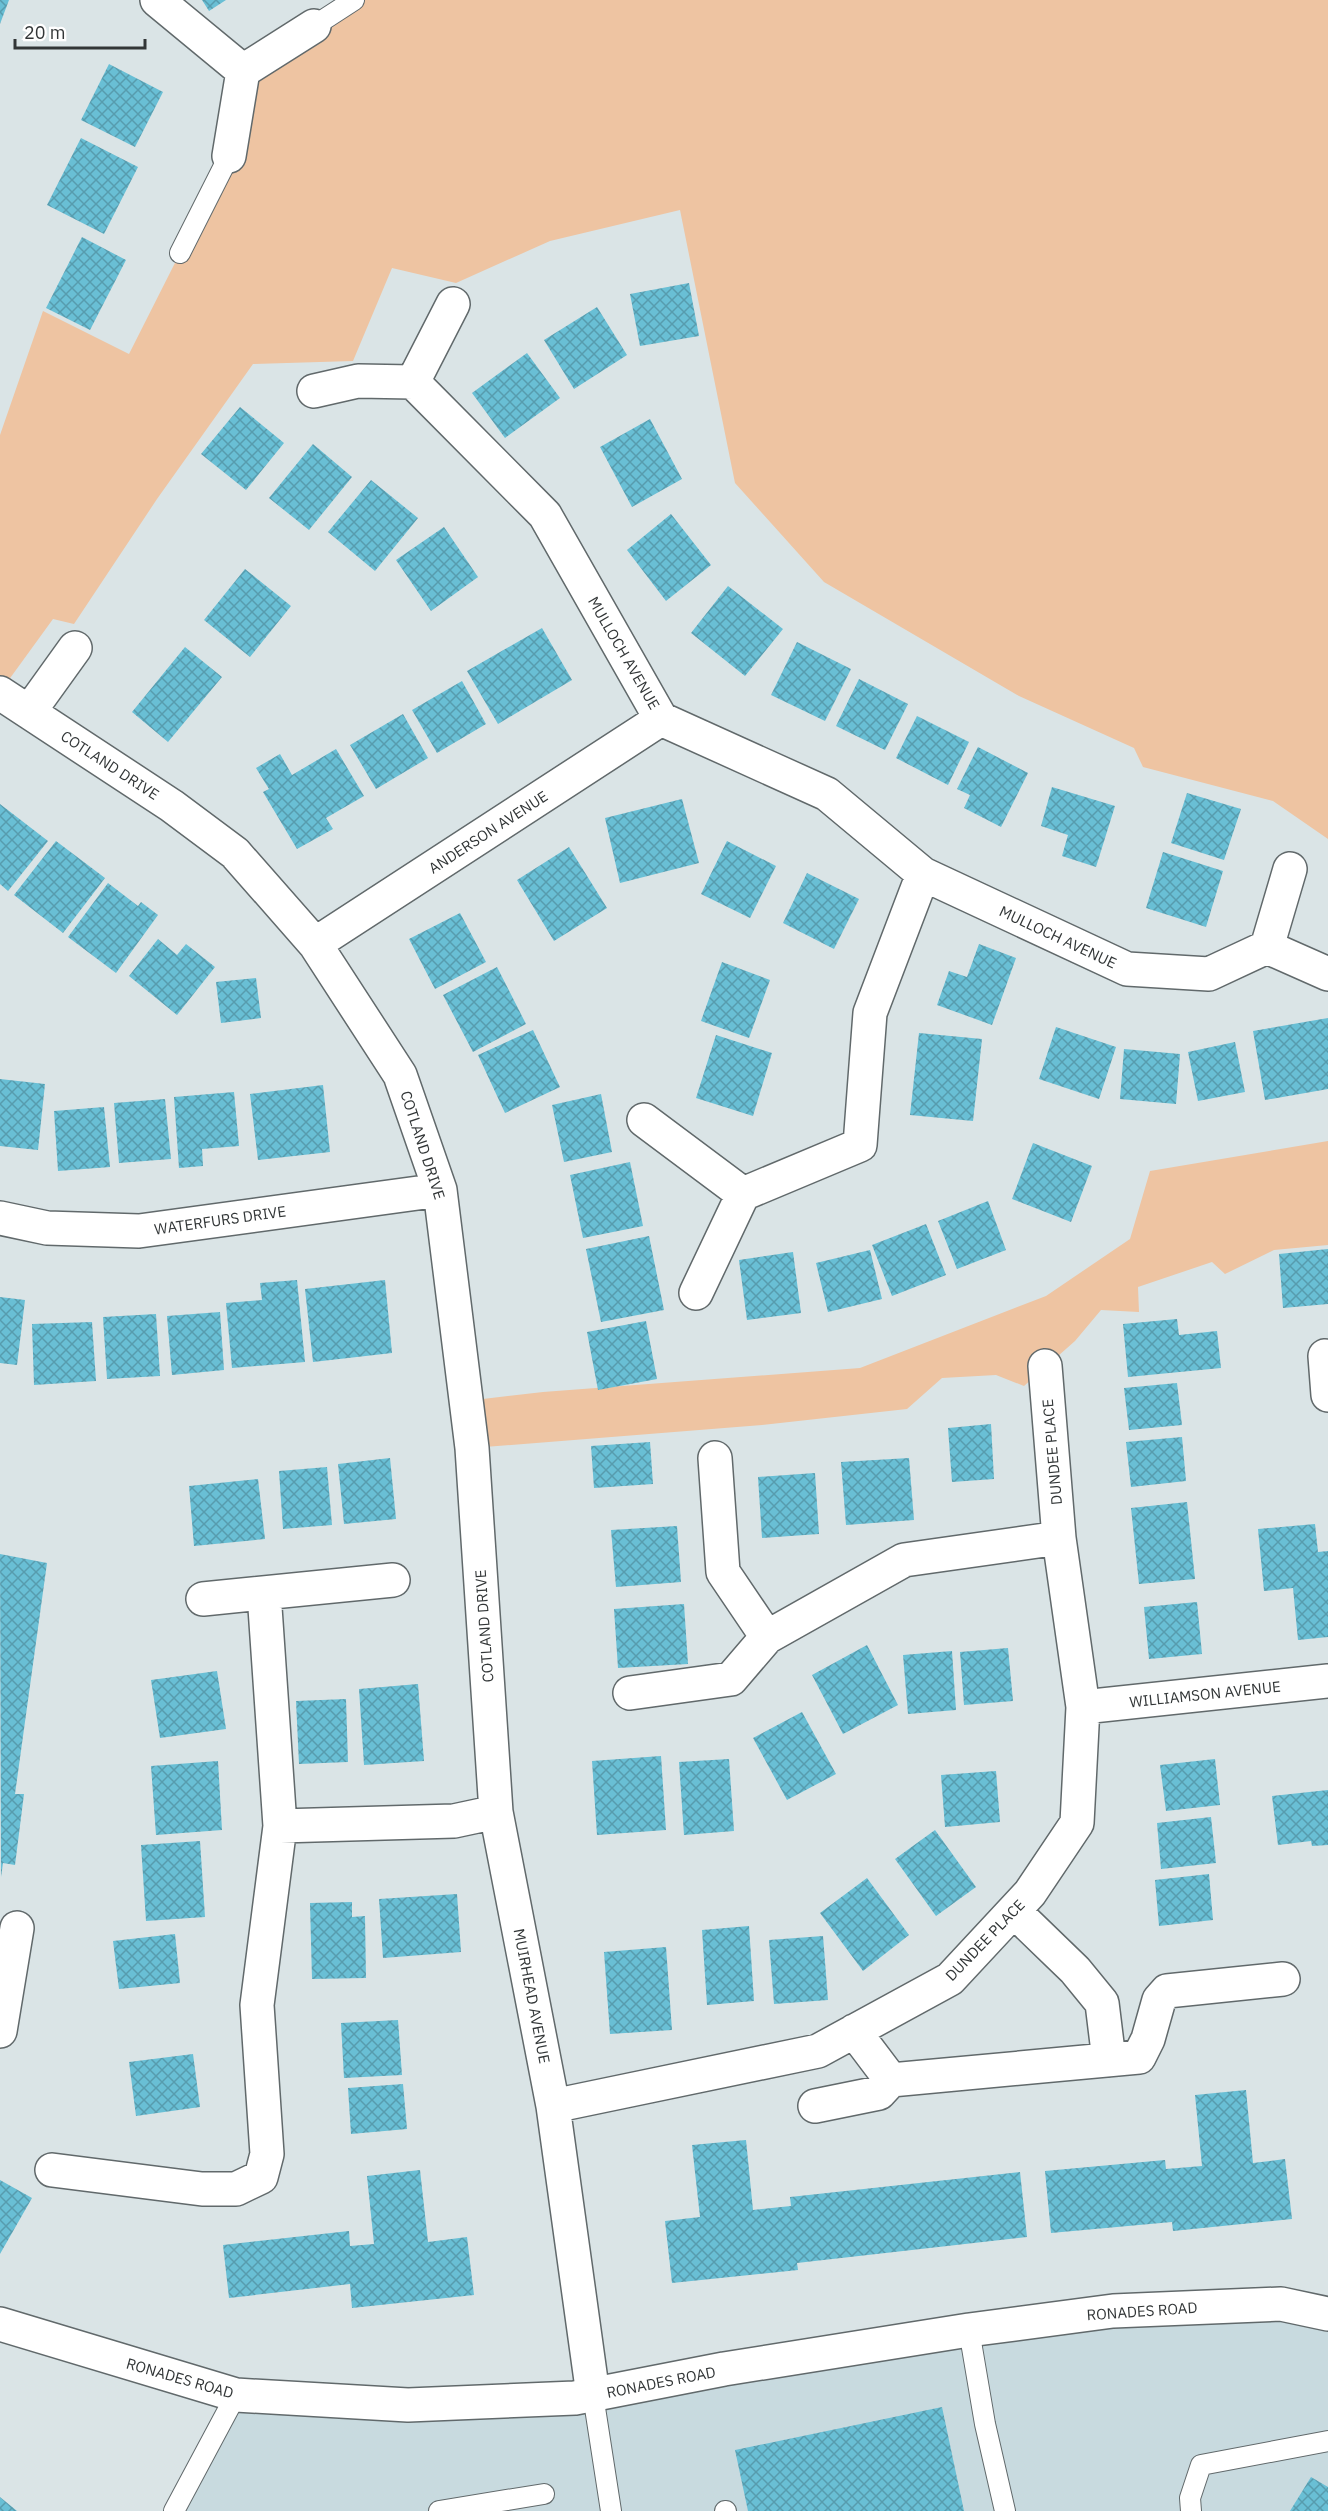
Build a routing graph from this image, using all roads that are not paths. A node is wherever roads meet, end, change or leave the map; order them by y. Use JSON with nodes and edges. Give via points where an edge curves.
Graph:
{"nodes":[{"id":1,"x":157,"y":0,"type":"edge"},
{"id":2,"x":354,"y":0,"type":"edge"},
{"id":3,"x":314,"y":26,"type":"joint"},
{"id":4,"x":243,"y":71,"type":"junction"},
{"id":5,"x":229,"y":156,"type":"joint"},
{"id":6,"x":180,"y":253,"type":"dead end"},
{"id":7,"x":453,"y":304,"type":"dead end"},
{"id":8,"x":413,"y":382,"type":"junction"},
{"id":9,"x":314,"y":391,"type":"dead end"},
{"id":10,"x":75,"y":648,"type":"dead end"},
{"id":11,"x":0,"y":693,"type":"edge"},
{"id":12,"x":29,"y":712,"type":"junction"},
{"id":13,"x":661,"y":719,"type":"junction"},
{"id":14,"x":1290,"y":869,"type":"dead end"},
{"id":15,"x":923,"y":874,"type":"junction"},
{"id":16,"x":315,"y":944,"type":"junction"},
{"id":17,"x":1266,"y":947,"type":"junction"},
{"id":18,"x":1328,"y":974,"type":"edge"},
{"id":19,"x":644,"y":1120,"type":"dead end"},
{"id":20,"x":440,"y":1190,"type":"junction"},
{"id":21,"x":743,"y":1194,"type":"junction"},
{"id":22,"x":0,"y":1218,"type":"edge"},
{"id":23,"x":696,"y":1293,"type":"dead end"},
{"id":24,"x":1325,"y":1356,"type":"dead end"},
{"id":25,"x":1045,"y":1366,"type":"dead end"},
{"id":26,"x":1328,"y":1395,"type":"edge"},
{"id":27,"x":715,"y":1458,"type":"dead end"},
{"id":28,"x":1059,"y":1538,"type":"junction"},
{"id":29,"x":393,"y":1580,"type":"dead end"},
{"id":30,"x":264,"y":1593,"type":"junction"},
{"id":31,"x":203,"y":1599,"type":"dead end"},
{"id":32,"x":767,"y":1637,"type":"junction"},
{"id":33,"x":1328,"y":1681,"type":"edge"},
{"id":34,"x":630,"y":1693,"type":"dead end"},
{"id":35,"x":1083,"y":1707,"type":"junction"},
{"id":36,"x":496,"y":1812,"type":"junction"},
{"id":37,"x":280,"y":1826,"type":"junction"},
{"id":38,"x":1014,"y":1911,"type":"junction"},
{"id":39,"x":17,"y":1928,"type":"dead end"},
{"id":40,"x":1283,"y":1979,"type":"dead end"},
{"id":41,"x":0,"y":2031,"type":"edge"},
{"id":42,"x":854,"y":2031,"type":"junction"},
{"id":43,"x":1109,"y":2060,"type":"junction"},
{"id":44,"x":891,"y":2080,"type":"junction"},
{"id":45,"x":554,"y":2106,"type":"junction"},
{"id":46,"x":815,"y":2106,"type":"dead end"},
{"id":47,"x":52,"y":2170,"type":"dead end"},
{"id":48,"x":1328,"y":2314,"type":"edge"},
{"id":49,"x":0,"y":2324,"type":"edge"},
{"id":50,"x":969,"y":2330,"type":"junction"},
{"id":51,"x":236,"y":2395,"type":"junction"},
{"id":52,"x":593,"y":2395,"type":"junction"},
{"id":53,"x":1326,"y":2442,"type":"edge"},
{"id":54,"x":544,"y":2494,"type":"dead end"},
{"id":55,"x":174,"y":2511,"type":"edge"},
{"id":56,"x":439,"y":2511,"type":"edge"},
{"id":57,"x":611,"y":2511,"type":"edge"},
{"id":58,"x":1005,"y":2511,"type":"edge"},
{"id":59,"x":1191,"y":2511,"type":"edge"}],
"edges":[{"from":1,"to":4,"type":"street"},
{"from":2,"to":3,"type":"lane"},
{"from":3,"to":4,"type":"street"},
{"from":4,"to":5,"type":"street"},
{"from":5,"to":6,"type":"lane"},
{"from":7,"to":8,"type":"street"},
{"from":8,"to":9,"type":"street","via":[[358,381]]},
{"from":8,"to":13,"type":"street","name":"MULLOCH AVENUE","via":[[545,515]]},
{"from":10,"to":12,"type":"street"},
{"from":11,"to":12,"type":"street","name":"COTLAND DRIVE"},
{"from":12,"to":16,"type":"street","name":"COTLAND DRIVE","via":[[172,806],[235,853]]},
{"from":13,"to":15,"type":"street","name":"MULLOCH AVENUE","via":[[827,794]]},
{"from":13,"to":16,"type":"street","name":"ANDERSON AVENUE"},
{"from":14,"to":17,"type":"street"},
{"from":15,"to":17,"type":"street","name":"MULLOCH AVENUE","via":[[1127,969],[1209,974]]},
{"from":15,"to":21,"type":"street","via":[[870,1012],[860,1145]]},
{"from":16,"to":20,"type":"street","name":"COTLAND DRIVE","via":[[400,1075]]},
{"from":17,"to":18,"type":"street"},
{"from":19,"to":21,"type":"street"},
{"from":20,"to":22,"type":"street","name":"WATERFURS DRIVE","via":[[139,1231],[47,1228]]},
{"from":20,"to":36,"type":"street","name":"COTLAND DRIVE","via":[[472,1448]]},
{"from":21,"to":23,"type":"street"},
{"from":24,"to":26,"type":"street"},
{"from":25,"to":28,"type":"street","name":"DUNDEE PLACE"},
{"from":27,"to":32,"type":"street","via":[[723,1572]]},
{"from":28,"to":32,"type":"street","via":[[904,1560]]},
{"from":28,"to":35,"type":"street","name":"DUNDEE PLACE"},
{"from":29,"to":30,"type":"street"},
{"from":30,"to":31,"type":"street"},
{"from":30,"to":37,"type":"street"},
{"from":32,"to":34,"type":"street","via":[[731,1679]]},
{"from":33,"to":35,"type":"street","name":"WILLIAMSON AVENUE"},
{"from":35,"to":38,"type":"street","name":"DUNDEE PLACE","via":[[1077,1823]]},
{"from":36,"to":37,"type":"street","via":[[454,1821]]},
{"from":36,"to":45,"type":"street","name":"MUIRHEAD AVENUE"},
{"from":37,"to":47,"type":"street","via":[[257,2005],[267,2154],[261,2177],[236,2189],[202,2189]]},
{"from":38,"to":42,"type":"street","name":"DUNDEE PLACE","via":[[950,1979]]},
{"from":38,"to":43,"type":"street","via":[[1075,1970],[1102,2003]]},
{"from":39,"to":41,"type":"street"},
{"from":40,"to":43,"type":"street","via":[[1167,1991],[1159,2000],[1139,2057]]},
{"from":42,"to":44,"type":"street"},
{"from":42,"to":45,"type":"street","name":"DUNDEE PLACE","via":[[818,2051]]},
{"from":43,"to":44,"type":"street"},
{"from":44,"to":46,"type":"street","via":[[879,2093]]},
{"from":45,"to":52,"type":"street","name":"MUIRHEAD AVENUE"},
{"from":48,"to":50,"type":"street","name":"RONADES ROAD","via":[[1281,2304],[1113,2311]]},
{"from":49,"to":51,"type":"street","name":"RONADES ROAD"},
{"from":50,"to":52,"type":"street","name":"RONADES ROAD","via":[[724,2369]]},
{"from":50,"to":58,"type":"lane"},
{"from":51,"to":52,"type":"street","name":"RONADES ROAD","via":[[408,2405]]},
{"from":51,"to":55,"type":"lane"},
{"from":52,"to":57,"type":"lane"},
{"from":53,"to":59,"type":"lane","via":[[1201,2465],[1190,2498]]},
{"from":54,"to":56,"type":"lane"}]}
